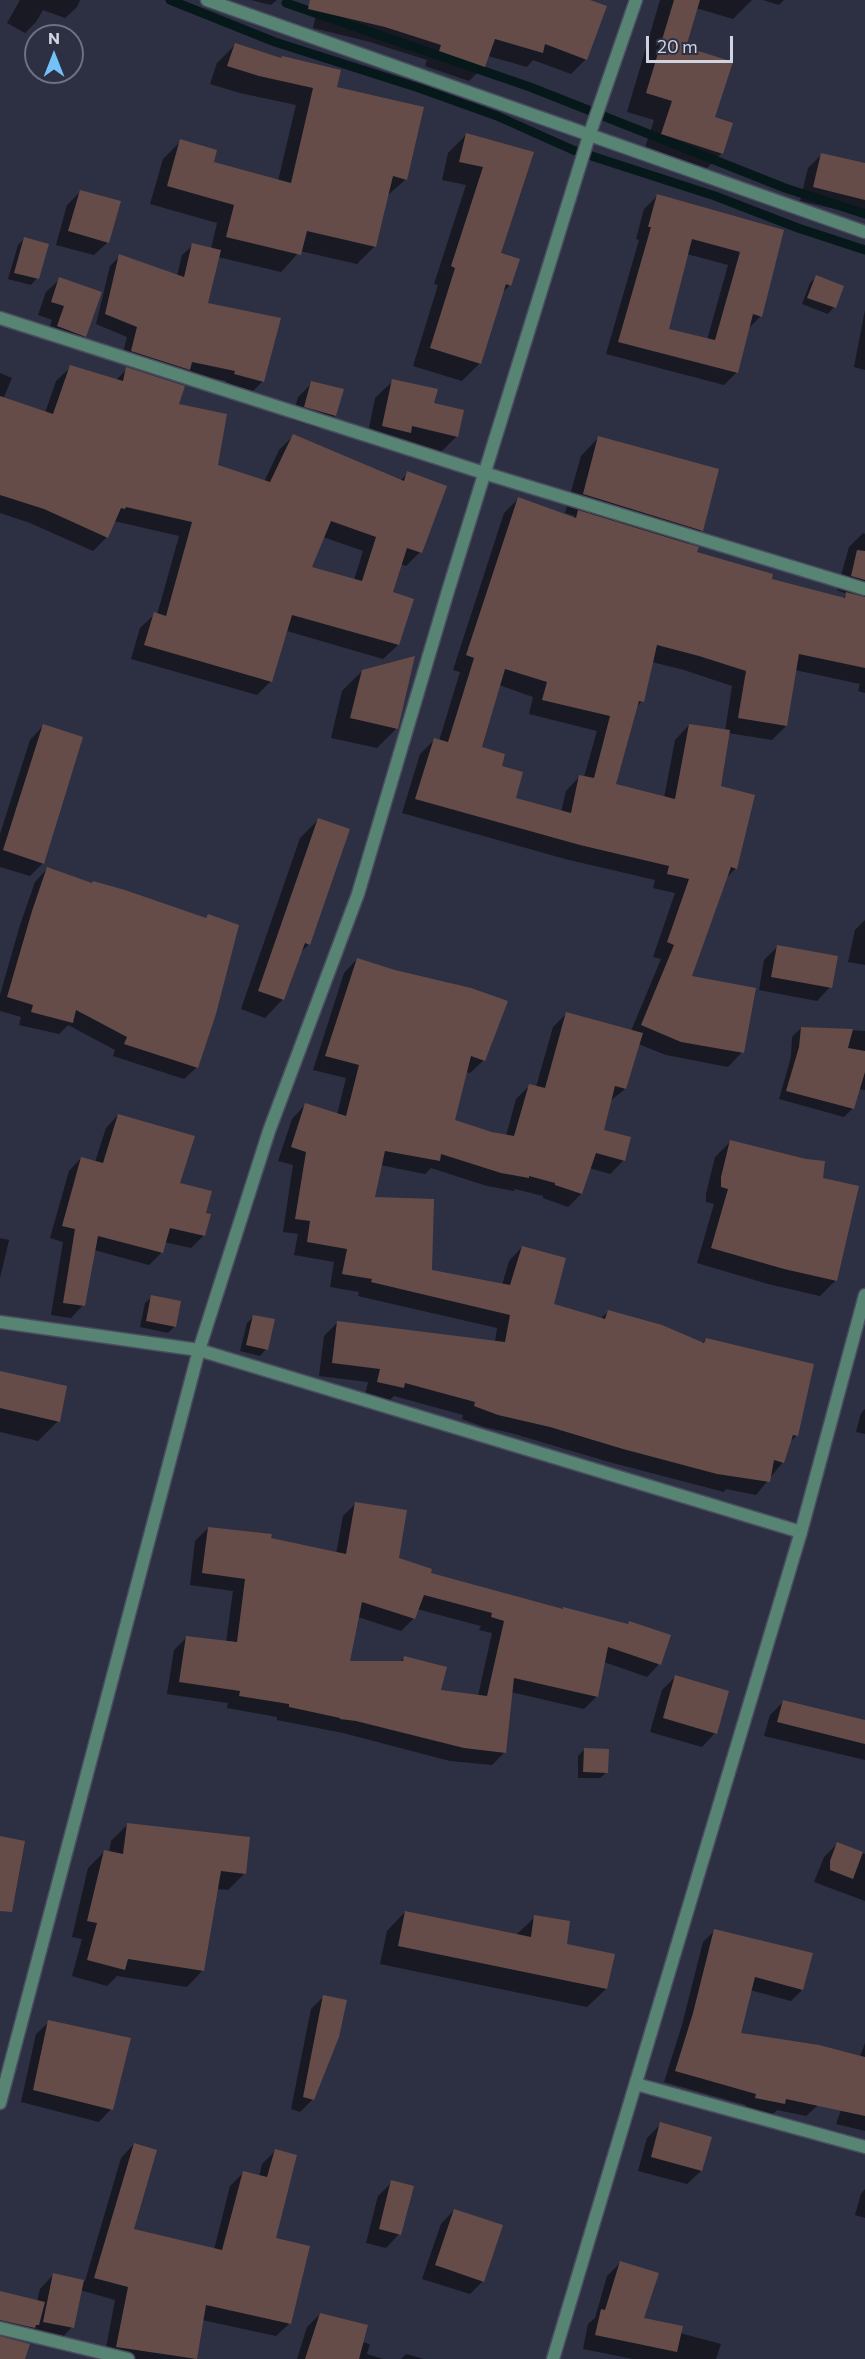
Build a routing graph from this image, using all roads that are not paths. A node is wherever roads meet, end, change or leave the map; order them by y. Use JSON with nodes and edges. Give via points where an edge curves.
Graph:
{"nodes":[{"id":1,"x":207,"y":0,"type":"edge"},
{"id":2,"x":636,"y":0,"type":"edge"},
{"id":3,"x":589,"y":136,"type":"junction"},
{"id":4,"x":865,"y":232,"type":"edge"},
{"id":5,"x":0,"y":318,"type":"edge"},
{"id":6,"x":484,"y":473,"type":"junction"},
{"id":7,"x":865,"y":589,"type":"edge"},
{"id":8,"x":865,"y":1295,"type":"edge"},
{"id":9,"x":0,"y":1322,"type":"edge"},
{"id":10,"x":199,"y":1350,"type":"junction"},
{"id":11,"x":801,"y":1532,"type":"junction"},
{"id":12,"x":636,"y":2084,"type":"junction"},
{"id":13,"x":0,"y":2103,"type":"edge"},
{"id":14,"x":865,"y":2147,"type":"edge"},
{"id":15,"x":0,"y":2328,"type":"edge"},
{"id":16,"x":128,"y":2359,"type":"edge"},
{"id":17,"x":553,"y":2359,"type":"edge"}],
"edges":[{"from":1,"to":3,"type":"street"},
{"from":2,"to":3,"type":"street"},
{"from":3,"to":4,"type":"street"},
{"from":3,"to":6,"type":"street"},
{"from":5,"to":6,"type":"street"},
{"from":6,"to":7,"type":"street"},
{"from":6,"to":10,"type":"street","via":[[358,894],[269,1131]]},
{"from":8,"to":11,"type":"street"},
{"from":9,"to":10,"type":"street"},
{"from":10,"to":11,"type":"street"},
{"from":10,"to":13,"type":"street"},
{"from":11,"to":12,"type":"street"},
{"from":12,"to":14,"type":"street"},
{"from":12,"to":17,"type":"street"},
{"from":15,"to":16,"type":"street"}]}
